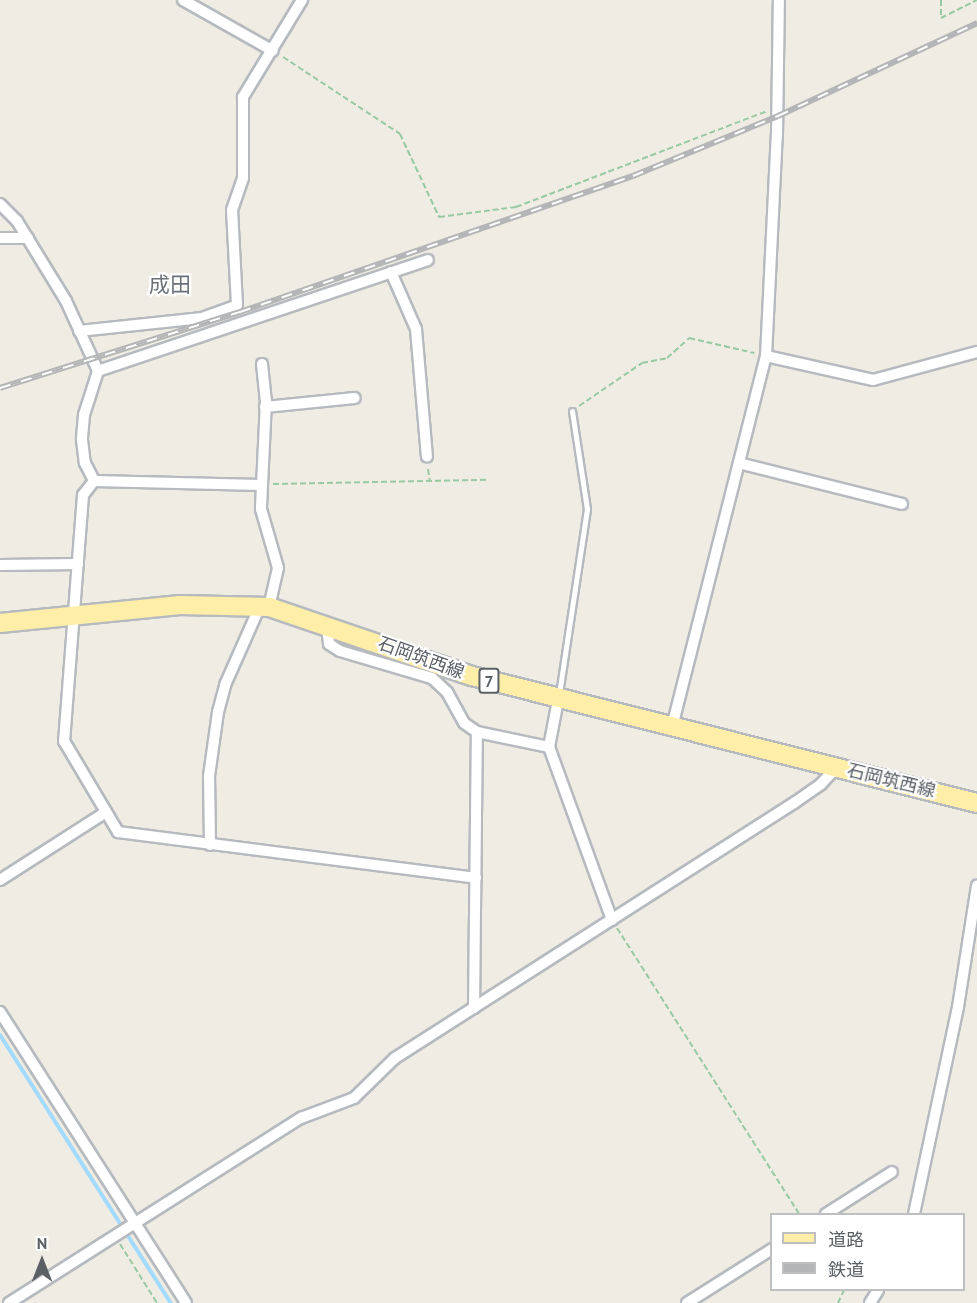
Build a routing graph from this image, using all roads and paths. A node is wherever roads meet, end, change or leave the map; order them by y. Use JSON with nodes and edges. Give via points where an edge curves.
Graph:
{"nodes":[{"id":1,"x":183,"y":0,"type":"edge"},
{"id":2,"x":302,"y":0,"type":"edge"},
{"id":3,"x":779,"y":0,"type":"edge"},
{"id":4,"x":941,"y":0,"type":"edge"},
{"id":5,"x":977,"y":0,"type":"edge"},
{"id":6,"x":273,"y":51,"type":"junction"},
{"id":7,"x":778,"y":107,"type":"junction"},
{"id":8,"x":0,"y":204,"type":"edge"},
{"id":9,"x":0,"y":238,"type":"edge"},
{"id":10,"x":28,"y":238,"type":"junction"},
{"id":11,"x":428,"y":260,"type":"dead end"},
{"id":12,"x":391,"y":272,"type":"junction"},
{"id":13,"x":79,"y":331,"type":"junction"},
{"id":14,"x":977,"y":352,"type":"edge"},
{"id":15,"x":766,"y":356,"type":"junction"},
{"id":16,"x":262,"y":364,"type":"dead end"},
{"id":17,"x":98,"y":370,"type":"junction"},
{"id":18,"x":354,"y":398,"type":"dead end"},
{"id":19,"x":265,"y":407,"type":"junction"},
{"id":20,"x":572,"y":411,"type":"joint"},
{"id":21,"x":427,"y":457,"type":"joint"},
{"id":22,"x":739,"y":463,"type":"junction"},
{"id":23,"x":489,"y":480,"type":"dead end"},
{"id":24,"x":94,"y":481,"type":"junction"},
{"id":25,"x":430,"y":481,"type":"junction"},
{"id":26,"x":261,"y":485,"type":"junction"},
{"id":27,"x":902,"y":504,"type":"dead end"},
{"id":28,"x":78,"y":564,"type":"junction"},
{"id":29,"x":0,"y":565,"type":"edge"},
{"id":30,"x":265,"y":607,"type":"junction"},
{"id":31,"x":75,"y":616,"type":"junction"},
{"id":32,"x":0,"y":623,"type":"edge"},
{"id":33,"x":327,"y":625,"type":"junction"},
{"id":34,"x":558,"y":700,"type":"junction"},
{"id":35,"x":672,"y":727,"type":"junction"},
{"id":36,"x":477,"y":732,"type":"junction"},
{"id":37,"x":549,"y":747,"type":"junction"},
{"id":38,"x":836,"y":768,"type":"junction"},
{"id":39,"x":977,"y":803,"type":"edge"},
{"id":40,"x":106,"y":812,"type":"junction"},
{"id":41,"x":210,"y":845,"type":"junction"},
{"id":42,"x":476,"y":878,"type":"junction"},
{"id":43,"x":0,"y":880,"type":"edge"},
{"id":44,"x":977,"y":885,"type":"edge"},
{"id":45,"x":612,"y":920,"type":"junction"},
{"id":46,"x":474,"y":1008,"type":"junction"},
{"id":47,"x":0,"y":1012,"type":"edge"},
{"id":48,"x":892,"y":1172,"type":"dead end"},
{"id":49,"x":798,"y":1213,"type":"edge"},
{"id":50,"x":829,"y":1213,"type":"edge"},
{"id":51,"x":914,"y":1213,"type":"edge"},
{"id":52,"x":125,"y":1229,"type":"junction"},
{"id":53,"x":770,"y":1251,"type":"edge"},
{"id":54,"x":9,"y":1303,"type":"edge"},
{"id":55,"x":157,"y":1303,"type":"edge"},
{"id":56,"x":186,"y":1303,"type":"edge"},
{"id":57,"x":687,"y":1303,"type":"edge"}],
"edges":[{"from":1,"to":6,"type":"street"},
{"from":2,"to":6,"type":"street"},
{"from":3,"to":7,"type":"street"},
{"from":4,"to":5,"type":"path","via":[[941,18]]},
{"from":6,"to":7,"type":"path","via":[[400,134],[439,218],[516,207]]},
{"from":6,"to":13,"type":"street","via":[[243,97],[243,178],[231,210],[237,305],[202,318]]},
{"from":7,"to":15,"type":"street"},
{"from":8,"to":10,"type":"street"},
{"from":9,"to":10,"type":"street"},
{"from":10,"to":13,"type":"street","via":[[66,301]]},
{"from":11,"to":12,"type":"street"},
{"from":12,"to":17,"type":"street"},
{"from":12,"to":21,"type":"street","via":[[416,329]]},
{"from":13,"to":17,"type":"street"},
{"from":14,"to":15,"type":"street","via":[[873,380]]},
{"from":15,"to":20,"type":"path","via":[[688,338],[667,358],[642,363]]},
{"from":15,"to":22,"type":"street"},
{"from":16,"to":19,"type":"street"},
{"from":17,"to":24,"type":"street","via":[[84,416],[82,440],[85,463]]},
{"from":18,"to":19,"type":"street"},
{"from":19,"to":26,"type":"street"},
{"from":20,"to":34,"type":"lane","via":[[587,509]]},
{"from":21,"to":25,"type":"path"},
{"from":22,"to":27,"type":"street"},
{"from":22,"to":35,"type":"street"},
{"from":23,"to":25,"type":"path"},
{"from":24,"to":26,"type":"street"},
{"from":24,"to":28,"type":"street","via":[[83,495]]},
{"from":25,"to":26,"type":"path"},
{"from":26,"to":30,"type":"street","via":[[262,521],[278,568]]},
{"from":28,"to":29,"type":"street"},
{"from":28,"to":31,"type":"street"},
{"from":30,"to":31,"type":"main road","name":"石岡筑西線","number":"7","via":[[208,604]]},
{"from":30,"to":33,"type":"main road","name":"石岡筑西線","number":"7"},
{"from":30,"to":41,"type":"street","via":[[225,685],[218,712],[209,776]]},
{"from":31,"to":32,"type":"main road","name":"石岡筑西線","number":"7"},
{"from":31,"to":40,"type":"street","via":[[64,741]]},
{"from":33,"to":34,"type":"main road","name":"石岡筑西線","number":"7","via":[[472,676]]},
{"from":33,"to":36,"type":"street","via":[[329,644],[340,651],[432,678],[447,692],[464,723]]},
{"from":34,"to":35,"type":"main road","name":"石岡筑西線","number":"7"},
{"from":34,"to":37,"type":"street"},
{"from":35,"to":38,"type":"main road","name":"石岡筑西線","number":"7"},
{"from":36,"to":37,"type":"street"},
{"from":36,"to":42,"type":"street"},
{"from":37,"to":45,"type":"street"},
{"from":38,"to":39,"type":"main road","name":"石岡筑西線","number":"7"},
{"from":38,"to":45,"type":"street","via":[[795,803]]},
{"from":40,"to":41,"type":"street","via":[[124,835]]},
{"from":40,"to":43,"type":"street"},
{"from":41,"to":42,"type":"street"},
{"from":42,"to":46,"type":"street"},
{"from":44,"to":51,"type":"street","via":[[958,1007]]},
{"from":45,"to":46,"type":"street"},
{"from":45,"to":49,"type":"path"},
{"from":46,"to":52,"type":"street","via":[[395,1058],[341,1106],[301,1118]]},
{"from":47,"to":52,"type":"street"},
{"from":48,"to":50,"type":"street"},
{"from":52,"to":54,"type":"street"},
{"from":52,"to":55,"type":"path"},
{"from":52,"to":56,"type":"street"},
{"from":53,"to":57,"type":"street"}]}
